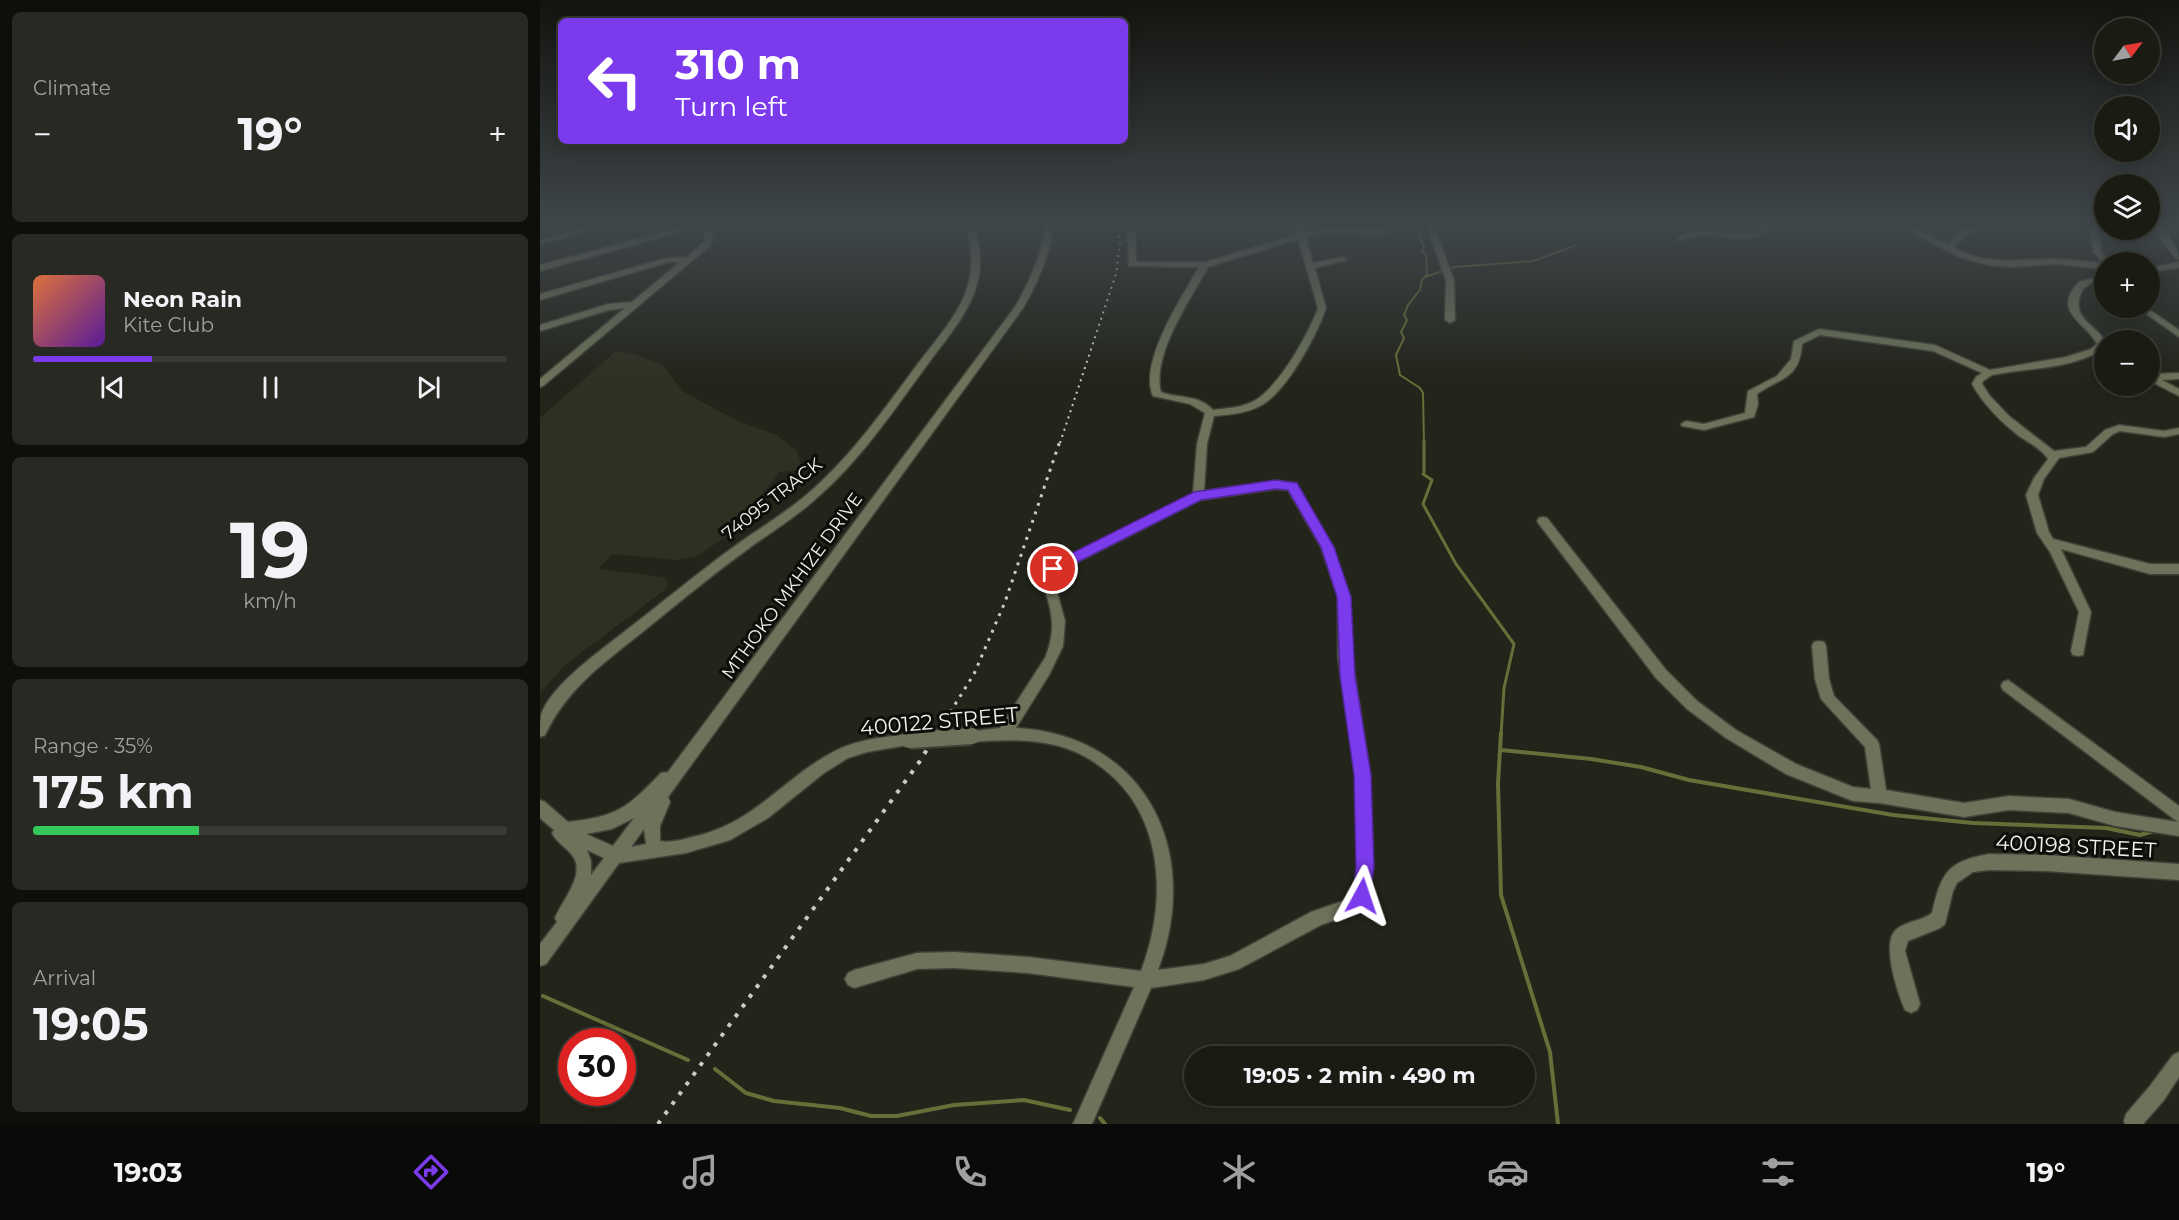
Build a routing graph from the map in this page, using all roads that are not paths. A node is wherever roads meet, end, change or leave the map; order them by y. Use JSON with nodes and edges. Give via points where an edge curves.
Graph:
{"nodes":[{"id":1,"x":615,"y":275,"type":"edge"},
{"id":2,"x":669,"y":275,"type":"edge"},
{"id":3,"x":976,"y":275,"type":"edge"},
{"id":4,"x":1036,"y":275,"type":"edge"},
{"id":5,"x":1199,"y":275,"type":"edge"},
{"id":6,"x":1313,"y":275,"type":"edge"},
{"id":7,"x":1448,"y":275,"type":"edge"},
{"id":8,"x":2094,"y":281,"type":"edge"},
{"id":9,"x":540,"y":297,"type":"edge"},
{"id":10,"x":633,"y":306,"type":"junction"},
{"id":11,"x":2156,"y":318,"type":"edge"},
{"id":12,"x":1450,"y":320,"type":"dead end"},
{"id":13,"x":540,"y":328,"type":"edge"},
{"id":14,"x":2094,"y":334,"type":"edge"},
{"id":15,"x":2179,"y":334,"type":"edge"},
{"id":16,"x":2094,"y":352,"type":"edge"},
{"id":17,"x":1989,"y":374,"type":"junction"},
{"id":18,"x":2160,"y":376,"type":"edge"},
{"id":19,"x":2179,"y":376,"type":"edge"},
{"id":20,"x":2160,"y":382,"type":"edge"},
{"id":21,"x":540,"y":384,"type":"edge"},
{"id":22,"x":2179,"y":393,"type":"edge"},
{"id":23,"x":1210,"y":412,"type":"junction"},
{"id":24,"x":1686,"y":424,"type":"dead end"},
{"id":25,"x":2179,"y":431,"type":"edge"},
{"id":26,"x":2053,"y":455,"type":"junction"},
{"id":27,"x":1198,"y":496,"type":"junction"},
{"id":28,"x":1543,"y":521,"type":"dead end"},
{"id":29,"x":2049,"y":542,"type":"junction"},
{"id":30,"x":2179,"y":569,"type":"edge"},
{"id":31,"x":1819,"y":646,"type":"dead end"},
{"id":32,"x":2078,"y":651,"type":"dead end"},
{"id":33,"x":2008,"y":686,"type":"dead end"},
{"id":34,"x":540,"y":730,"type":"edge"},
{"id":35,"x":1005,"y":733,"type":"junction"},
{"id":36,"x":700,"y":742,"type":"junction"},
{"id":37,"x":673,"y":779,"type":"junction"},
{"id":38,"x":1879,"y":796,"type":"junction"},
{"id":39,"x":545,"y":813,"type":"edge"},
{"id":40,"x":2179,"y":815,"type":"edge"},
{"id":41,"x":2179,"y":829,"type":"edge"},
{"id":42,"x":565,"y":830,"type":"junction"},
{"id":43,"x":657,"y":850,"type":"junction"},
{"id":44,"x":617,"y":855,"type":"junction"},
{"id":45,"x":2179,"y":872,"type":"edge"},
{"id":46,"x":543,"y":954,"type":"edge"},
{"id":47,"x":854,"y":979,"type":"dead end"},
{"id":48,"x":1146,"y":980,"type":"junction"},
{"id":49,"x":1911,"y":1004,"type":"dead end"},
{"id":50,"x":2179,"y":1060,"type":"edge"},
{"id":51,"x":2133,"y":1121,"type":"dead end"},
{"id":52,"x":1082,"y":1124,"type":"edge"}],
"edges":[{"from":1,"to":9,"type":"street"},
{"from":2,"to":10,"type":"street"},
{"from":3,"to":34,"type":"street","name":"74095 TRACK","via":[[971,293],[949,330],[868,437],[814,494],[595,662],[556,703]]},
{"from":4,"to":36,"type":"street","name":"MTHOKO MKHIZE DRIVE","via":[[1019,308]]},
{"from":5,"to":23,"type":"street","via":[[1164,343],[1154,387],[1162,396],[1197,402]]},
{"from":6,"to":23,"type":"street","via":[[1322,308],[1285,377],[1272,394],[1252,406]]},
{"from":7,"to":12,"type":"street"},
{"from":8,"to":14,"type":"street","via":[[2078,285],[2072,304],[2076,317]]},
{"from":10,"to":13,"type":"street","via":[[608,307]]},
{"from":10,"to":21,"type":"street"},
{"from":11,"to":15,"type":"street"},
{"from":16,"to":17,"type":"street"},
{"from":17,"to":24,"type":"street","via":[[1935,348],[1819,332],[1797,343],[1796,360],[1780,378],[1752,393],[1750,415],[1704,427]]},
{"from":17,"to":26,"type":"street","via":[[1978,379],[1981,392],[2009,421]]},
{"from":18,"to":19,"type":"street"},
{"from":20,"to":22,"type":"street"},
{"from":23,"to":27,"type":"street","via":[[1202,444]]},
{"from":25,"to":26,"type":"street","via":[[2164,434],[2119,428],[2089,450]]},
{"from":26,"to":29,"type":"street","via":[[2054,462],[2039,478],[2032,495]]},
{"from":27,"to":35,"type":"street","via":[[1053,569],[1048,581],[1059,620],[1055,652]]},
{"from":27,"to":48,"type":"street","via":[[1275,484],[1292,486],[1327,547],[1344,597],[1347,676],[1363,775],[1365,888],[1351,906],[1317,918],[1233,963],[1204,972]]},
{"from":28,"to":38,"type":"street","via":[[1661,674],[1692,705],[1731,734],[1791,769],[1853,794]]},
{"from":29,"to":30,"type":"street","via":[[2150,569]]},
{"from":29,"to":32,"type":"street","via":[[2085,612]]},
{"from":31,"to":38,"type":"street","via":[[1828,699],[1872,744]]},
{"from":33,"to":40,"type":"street"},
{"from":35,"to":43,"type":"street","name":"400122 STREET","bridge":true,"via":[[909,740],[845,752],[729,834],[696,845]]},
{"from":35,"to":48,"type":"street","name":"400122 STREET","via":[[1056,739],[1086,750],[1121,774],[1146,805],[1162,847],[1167,900]]},
{"from":36,"to":37,"type":"street","name":"MTHOKO MKHIZE DRIVE"},
{"from":36,"to":42,"type":"street","via":[[624,818],[601,826]]},
{"from":37,"to":43,"type":"street","via":[[651,832]]},
{"from":37,"to":44,"type":"street","name":"MTHOKO MKHIZE DRIVE"},
{"from":38,"to":41,"type":"street","via":[[1964,810],[2009,803],[2069,806],[2136,824]]},
{"from":39,"to":42,"type":"street"},
{"from":39,"to":46,"type":"street","via":[[579,851],[585,868]]},
{"from":42,"to":44,"type":"street"},
{"from":43,"to":44,"type":"street","name":"400122 STREET"},
{"from":44,"to":46,"type":"street","name":"MTHOKO MKHIZE DRIVE"},
{"from":45,"to":49,"type":"street","name":"400198 STREET","via":[[2046,863],[1970,865],[1951,878],[1939,918],[1902,935],[1898,941],[1897,951]]},
{"from":47,"to":48,"type":"street","via":[[917,961],[954,960]]},
{"from":48,"to":52,"type":"street","name":"400122 STREET"},
{"from":50,"to":51,"type":"street"}]}
